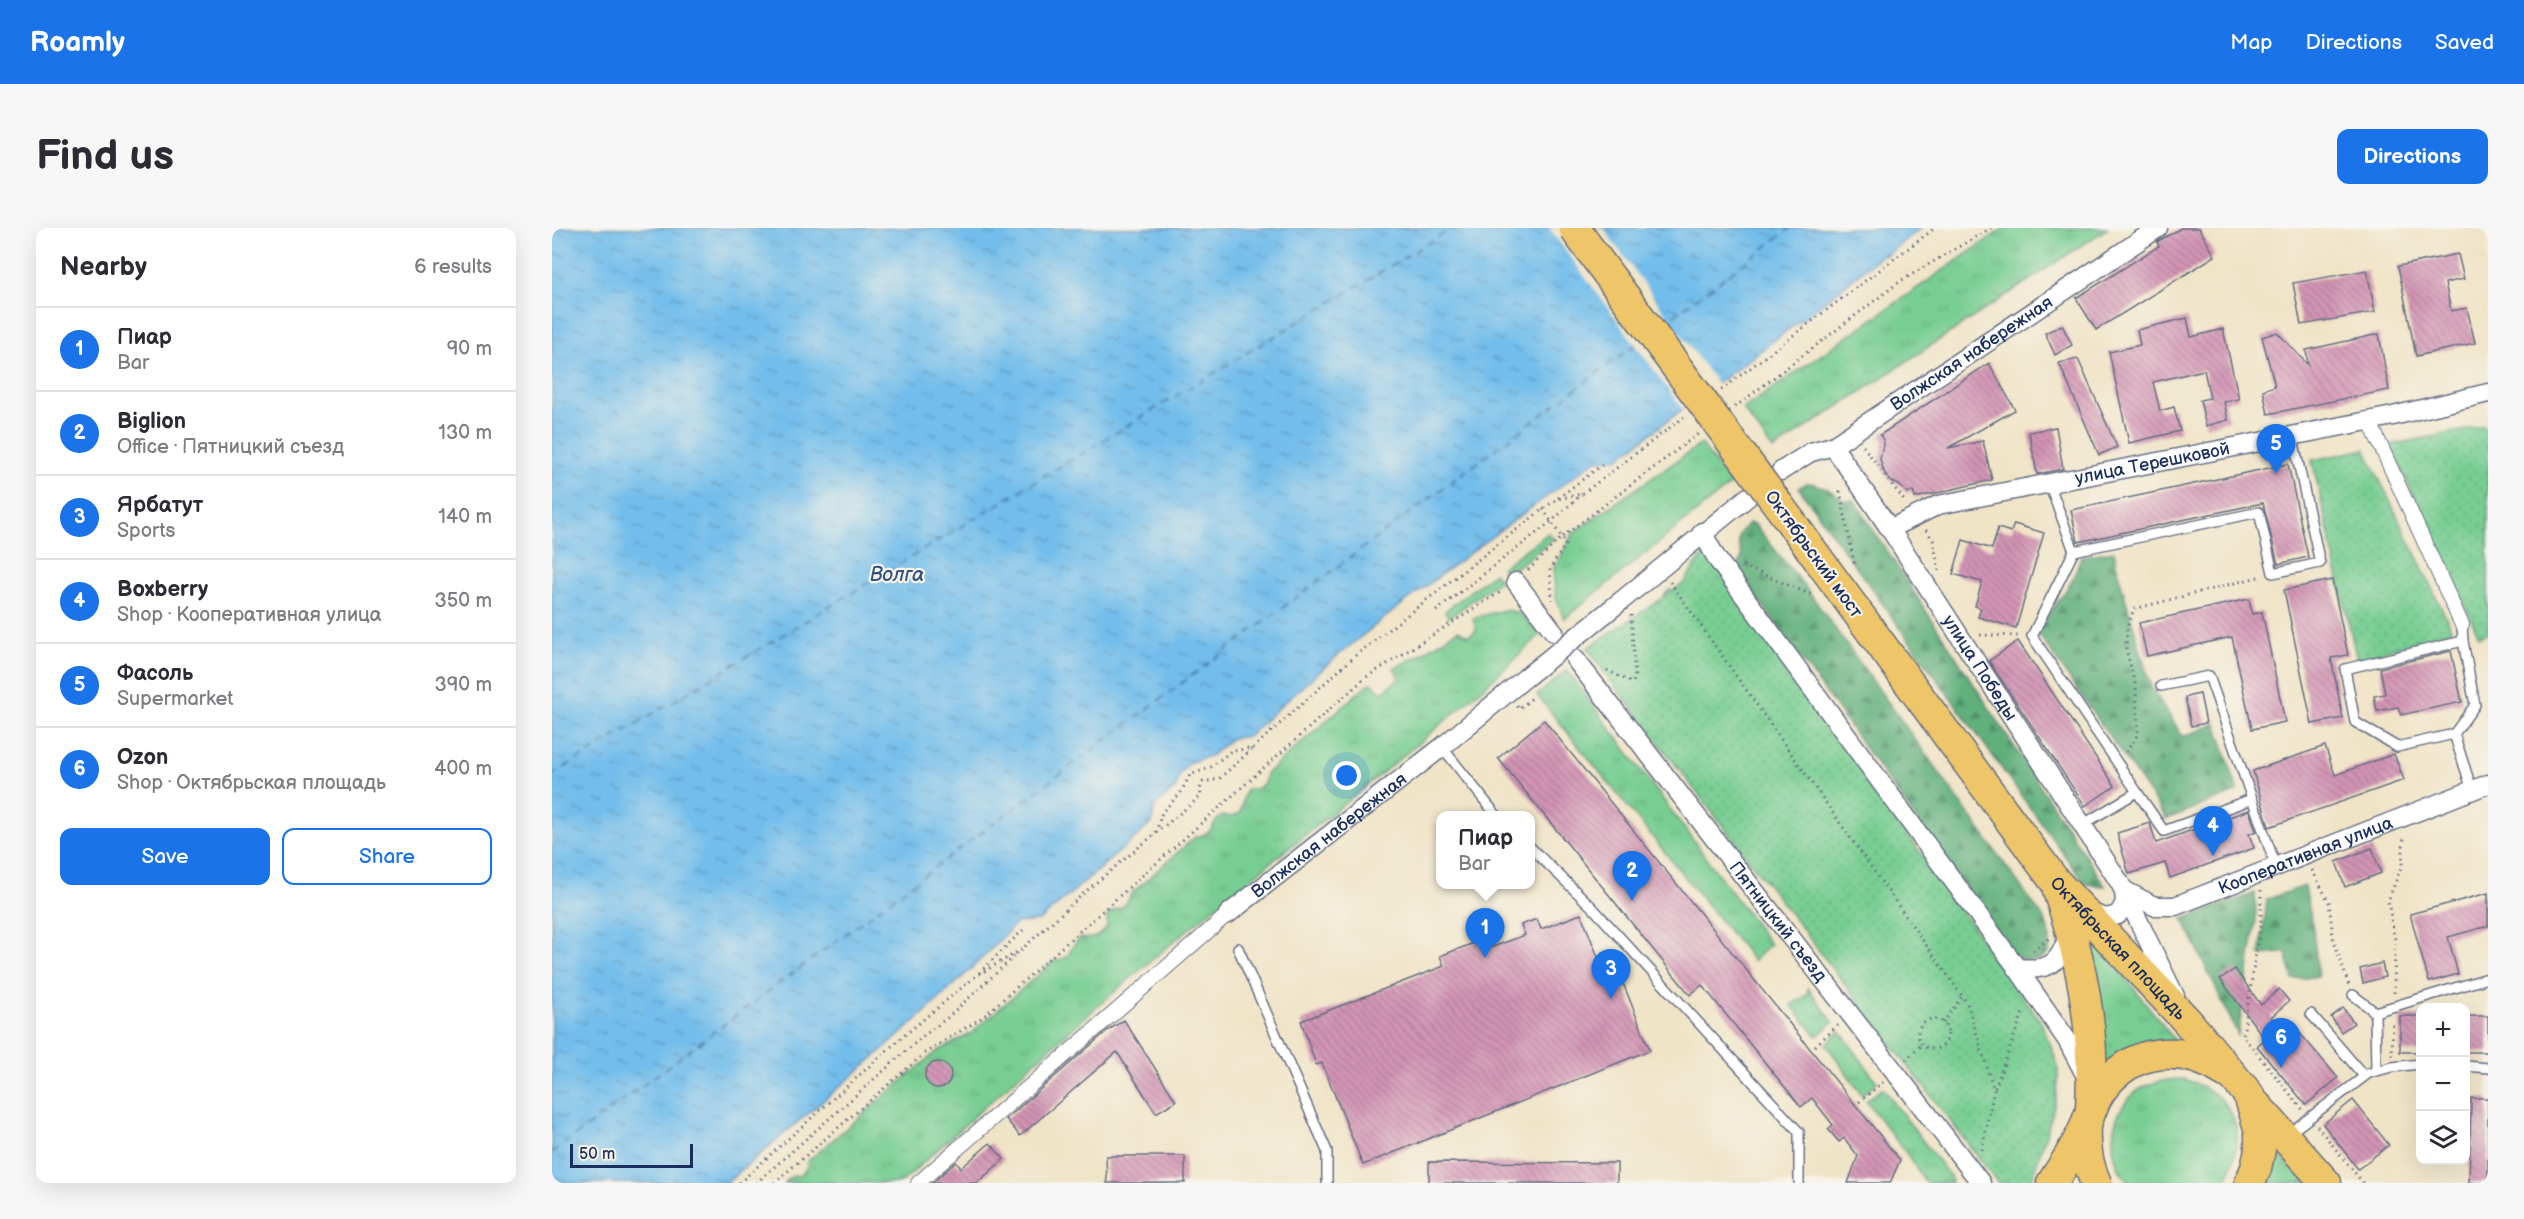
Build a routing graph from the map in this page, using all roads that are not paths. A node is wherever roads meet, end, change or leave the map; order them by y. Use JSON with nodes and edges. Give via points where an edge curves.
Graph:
{"nodes":[{"id":1,"x":1574,"y":228,"type":"edge"},
{"id":2,"x":2158,"y":228,"type":"edge"},
{"id":3,"x":2488,"y":393,"type":"edge"},
{"id":4,"x":2369,"y":420,"type":"junction"},
{"id":5,"x":2292,"y":434,"type":"junction"},
{"id":6,"x":1833,"y":446,"type":"junction"},
{"id":7,"x":1781,"y":471,"type":"dead end"},
{"id":8,"x":2049,"y":483,"type":"junction"},
{"id":9,"x":1748,"y":497,"type":"dead end"},
{"id":10,"x":1890,"y":529,"type":"junction"},
{"id":11,"x":1702,"y":532,"type":"junction"},
{"id":12,"x":2074,"y":551,"type":"junction"},
{"id":13,"x":1516,"y":582,"type":"road end"},
{"id":14,"x":2462,"y":625,"type":"joint"},
{"id":15,"x":1554,"y":632,"type":"dead end"},
{"id":16,"x":2463,"y":641,"type":"junction"},
{"id":17,"x":1575,"y":659,"type":"dead end"},
{"id":18,"x":2161,"y":686,"type":"dead end"},
{"id":19,"x":2454,"y":735,"type":"junction"},
{"id":20,"x":1442,"y":747,"type":"junction"},
{"id":21,"x":2480,"y":787,"type":"edge"},
{"id":22,"x":2137,"y":792,"type":"junction"},
{"id":23,"x":2252,"y":799,"type":"junction"},
{"id":24,"x":1493,"y":811,"type":"edge"},
{"id":25,"x":2082,"y":825,"type":"junction"},
{"id":26,"x":1535,"y":852,"type":"edge"},
{"id":27,"x":2268,"y":870,"type":"junction"},
{"id":28,"x":2054,"y":880,"type":"joint"},
{"id":29,"x":2124,"y":890,"type":"junction"},
{"id":30,"x":1228,"y":914,"type":"joint"},
{"id":31,"x":2076,"y":918,"type":"junction"},
{"id":32,"x":1238,"y":948,"type":"dead end"},
{"id":33,"x":2017,"y":968,"type":"junction"},
{"id":34,"x":2488,"y":978,"type":"edge"},
{"id":35,"x":2353,"y":995,"type":"road end"},
{"id":36,"x":2375,"y":1012,"type":"junction"},
{"id":37,"x":2312,"y":1014,"type":"dead end"},
{"id":38,"x":2187,"y":1021,"type":"junction"},
{"id":39,"x":2416,"y":1065,"type":"edge"},
{"id":40,"x":2470,"y":1066,"type":"edge"},
{"id":41,"x":2488,"y":1068,"type":"edge"},
{"id":42,"x":2376,"y":1071,"type":"junction"},
{"id":43,"x":2364,"y":1076,"type":"junction"},
{"id":44,"x":2244,"y":1089,"type":"junction"},
{"id":45,"x":2090,"y":1107,"type":"junction"},
{"id":46,"x":2284,"y":1137,"type":"junction"},
{"id":47,"x":1978,"y":1179,"type":"edge"},
{"id":48,"x":918,"y":1183,"type":"edge"},
{"id":49,"x":1327,"y":1183,"type":"edge"},
{"id":50,"x":1799,"y":1183,"type":"edge"},
{"id":51,"x":2052,"y":1183,"type":"edge"},
{"id":52,"x":2096,"y":1183,"type":"edge"},
{"id":53,"x":2250,"y":1183,"type":"edge"},
{"id":54,"x":2326,"y":1183,"type":"edge"}],
"edges":[{"from":1,"to":28,"type":"main road","name":"Октябрьский мост","bridge":true},
{"from":2,"to":6,"type":"street","name":"Волжская набережная"},
{"from":3,"to":4,"type":"street","name":"улица Терешковой"},
{"from":4,"to":5,"type":"street","name":"улица Терешковой"},
{"from":4,"to":14,"type":"street"},
{"from":5,"to":8,"type":"street","name":"улица Терешковой"},
{"from":5,"to":12,"type":"lane","via":[[2320,562],[2273,573],[2259,512]]},
{"from":6,"to":7,"type":"street","name":"Волжская набережная","via":[[1810,453]]},
{"from":6,"to":10,"type":"street","name":"улица Победы"},
{"from":8,"to":10,"type":"street","name":"улица Терешковой","via":[[1938,505]]},
{"from":8,"to":12,"type":"lane"},
{"from":9,"to":11,"type":"street","name":"Волжская набережная"},
{"from":10,"to":25,"type":"street","name":"улица Победы"},
{"from":11,"to":20,"type":"street","name":"Волжская набережная","bridge":true,"via":[[1626,605],[1525,678]]},
{"from":11,"to":33,"type":"street","via":[[1717,559]]},
{"from":12,"to":22,"type":"lane","via":[[2032,636]]},
{"from":13,"to":15,"type":"street"},
{"from":14,"to":16,"type":"lane"},
{"from":16,"to":19,"type":"lane","via":[[2475,705]]},
{"from":16,"to":19,"type":"lane","via":[[2345,669],[2355,723],[2397,747]]},
{"from":17,"to":47,"type":"street","name":"Пятницкий съезд"},
{"from":18,"to":23,"type":"lane","via":[[2209,676]]},
{"from":19,"to":21,"type":"lane"},
{"from":20,"to":24,"type":"lane"},
{"from":20,"to":30,"type":"street","name":"Волжская набережная"},
{"from":21,"to":27,"type":"street","name":"Кооперативная улица"},
{"from":22,"to":23,"type":"lane","via":[[2164,831]]},
{"from":22,"to":25,"type":"lane"},
{"from":23,"to":27,"type":"lane"},
{"from":25,"to":29,"type":"street","name":"улица Победы"},
{"from":26,"to":50,"type":"lane","via":[[1592,907],[1799,1132]]},
{"from":27,"to":29,"type":"street","name":"Кооперативная улица","via":[[2175,906],[2154,906]]},
{"from":28,"to":31,"type":"main road","name":"Октябрьская площадь"},
{"from":29,"to":31,"type":"street","via":[[2125,903],[2118,915]]},
{"from":29,"to":38,"type":"street","name":"улица Победы"},
{"from":30,"to":48,"type":"street","name":"Волжская набережная"},
{"from":31,"to":33,"type":"street","via":[[2063,954],[2051,966]]},
{"from":31,"to":38,"type":"main road","name":"Октябрьская площадь"},
{"from":31,"to":45,"type":"main road","name":"Октябрьская площадь","via":[[2087,1003]]},
{"from":32,"to":49,"type":"lane","via":[[1327,1151]]},
{"from":33,"to":45,"type":"street","via":[[2067,1040]]},
{"from":34,"to":36,"type":"lane"},
{"from":35,"to":36,"type":"lane"},
{"from":36,"to":42,"type":"lane"},
{"from":37,"to":43,"type":"lane"},
{"from":38,"to":44,"type":"main road","name":"Октябрьская площадь"},
{"from":39,"to":42,"type":"lane"},
{"from":40,"to":41,"type":"lane"},
{"from":42,"to":43,"type":"lane"},
{"from":43,"to":46,"type":"lane"},
{"from":44,"to":45,"type":"main road","name":"Октябрьская площадь","via":[[2205,1060],[2168,1053],[2148,1056],[2114,1075]]},
{"from":44,"to":46,"type":"main road"},
{"from":44,"to":53,"type":"main road","name":"Октябрьская площадь","via":[[2260,1131],[2260,1150]]},
{"from":45,"to":51,"type":"main road","name":"Октябрьская площадь","via":[[2066,1162]]},
{"from":45,"to":52,"type":"main road","name":"Октябрьская площадь","via":[[2085,1146]]},
{"from":46,"to":54,"type":"main road"}]}
